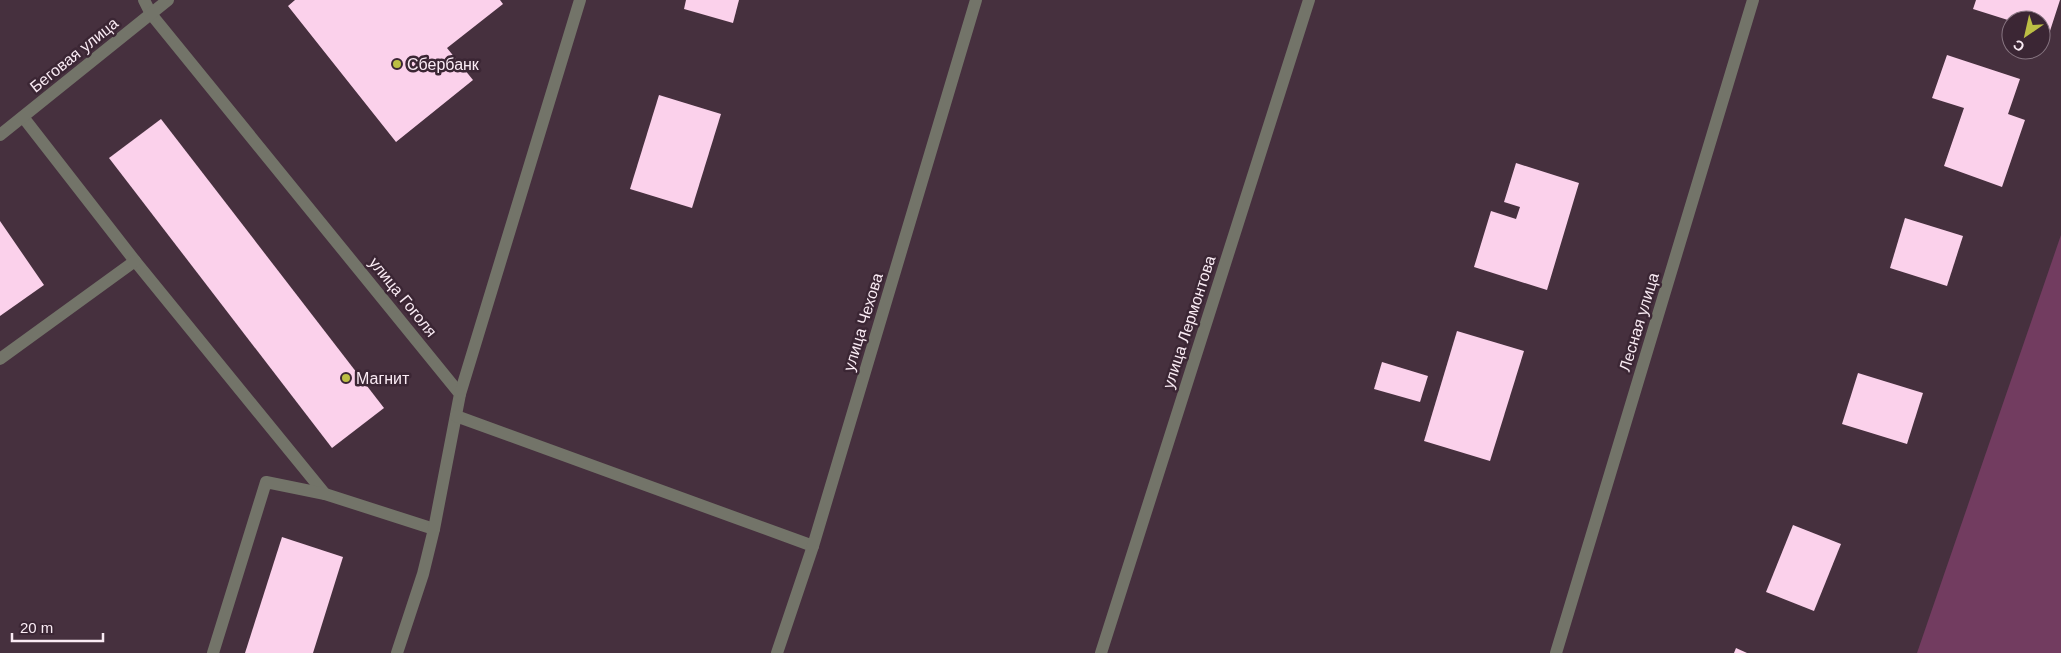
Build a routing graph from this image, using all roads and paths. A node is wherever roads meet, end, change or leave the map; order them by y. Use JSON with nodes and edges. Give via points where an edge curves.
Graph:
{"nodes":[{"id":1,"x":144,"y":0,"type":"edge"},
{"id":2,"x":168,"y":0,"type":"edge"},
{"id":3,"x":580,"y":0,"type":"edge"},
{"id":4,"x":976,"y":0,"type":"edge"},
{"id":5,"x":1308,"y":0,"type":"edge"},
{"id":6,"x":1752,"y":0,"type":"edge"},
{"id":7,"x":151,"y":14,"type":"junction"},
{"id":8,"x":23,"y":118,"type":"junction"},
{"id":9,"x":0,"y":135,"type":"edge"},
{"id":10,"x":135,"y":261,"type":"junction"},
{"id":11,"x":0,"y":359,"type":"edge"},
{"id":12,"x":460,"y":394,"type":"junction"},
{"id":13,"x":456,"y":416,"type":"junction"},
{"id":14,"x":325,"y":494,"type":"junction"},
{"id":15,"x":434,"y":529,"type":"junction"},
{"id":16,"x":813,"y":546,"type":"junction"},
{"id":17,"x":213,"y":653,"type":"edge"},
{"id":18,"x":397,"y":653,"type":"edge"},
{"id":19,"x":777,"y":653,"type":"edge"},
{"id":20,"x":1101,"y":653,"type":"edge"},
{"id":21,"x":1556,"y":653,"type":"edge"}],
"edges":[{"from":1,"to":7,"type":"street","name":"улица Гоголя"},
{"from":2,"to":7,"type":"street","name":"Беговая улица"},
{"from":3,"to":12,"type":"street"},
{"from":4,"to":16,"type":"street","name":"улица Чехова"},
{"from":5,"to":20,"type":"street","name":"улица Лермонтова"},
{"from":6,"to":21,"type":"street","name":"Лесная улица"},
{"from":7,"to":8,"type":"street","name":"Беговая улица"},
{"from":7,"to":12,"type":"street","name":"улица Гоголя"},
{"from":8,"to":9,"type":"street","name":"Беговая улица"},
{"from":8,"to":10,"type":"street"},
{"from":10,"to":11,"type":"street"},
{"from":10,"to":14,"type":"street"},
{"from":12,"to":13,"type":"street"},
{"from":13,"to":15,"type":"street"},
{"from":13,"to":16,"type":"street"},
{"from":14,"to":15,"type":"street"},
{"from":14,"to":17,"type":"street","via":[[266,482]]},
{"from":15,"to":18,"type":"street"},
{"from":16,"to":19,"type":"street","name":"улица Чехова"}]}
